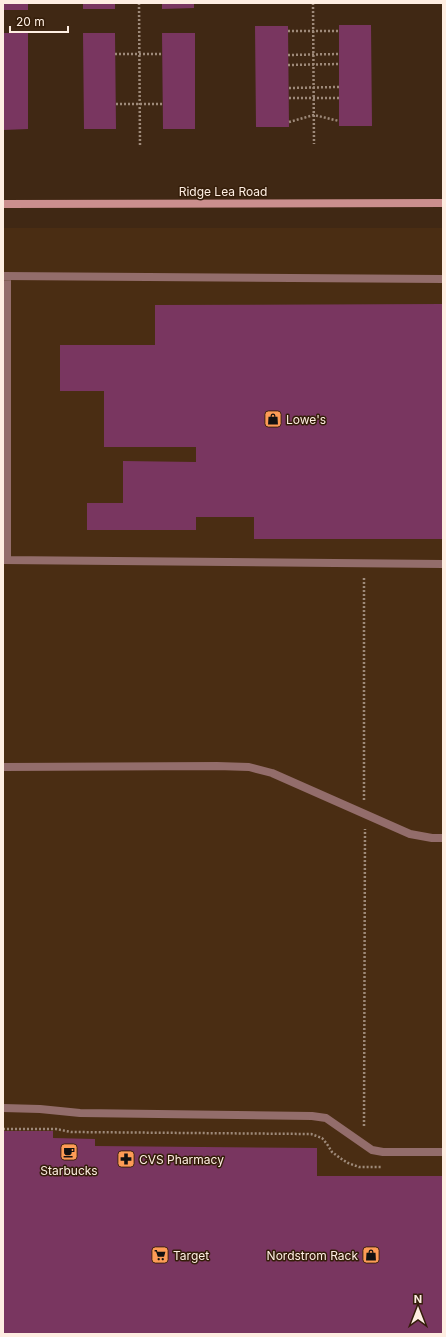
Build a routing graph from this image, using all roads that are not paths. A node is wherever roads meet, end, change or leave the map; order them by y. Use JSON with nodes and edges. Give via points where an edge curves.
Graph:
{"nodes":[{"id":1,"x":443,"y":203,"type":"edge"},
{"id":2,"x":3,"y":204,"type":"edge"},
{"id":3,"x":5,"y":276,"type":"edge"},
{"id":4,"x":443,"y":279,"type":"edge"},
{"id":5,"x":5,"y":560,"type":"edge"},
{"id":6,"x":443,"y":564,"type":"edge"},
{"id":7,"x":3,"y":767,"type":"edge"},
{"id":8,"x":443,"y":838,"type":"edge"},
{"id":9,"x":3,"y":1108,"type":"edge"},
{"id":10,"x":443,"y":1152,"type":"edge"}],
"edges":[{"from":1,"to":2,"type":"street","name":"Ridge Lea Road"},
{"from":3,"to":4,"type":"lane"},
{"from":3,"to":5,"type":"lane"},
{"from":5,"to":6,"type":"lane"},
{"from":7,"to":8,"type":"lane","via":[[249,767],[272,773],[410,834]]},
{"from":9,"to":10,"type":"lane","via":[[80,1113],[312,1116],[326,1118],[372,1150]]}]}
